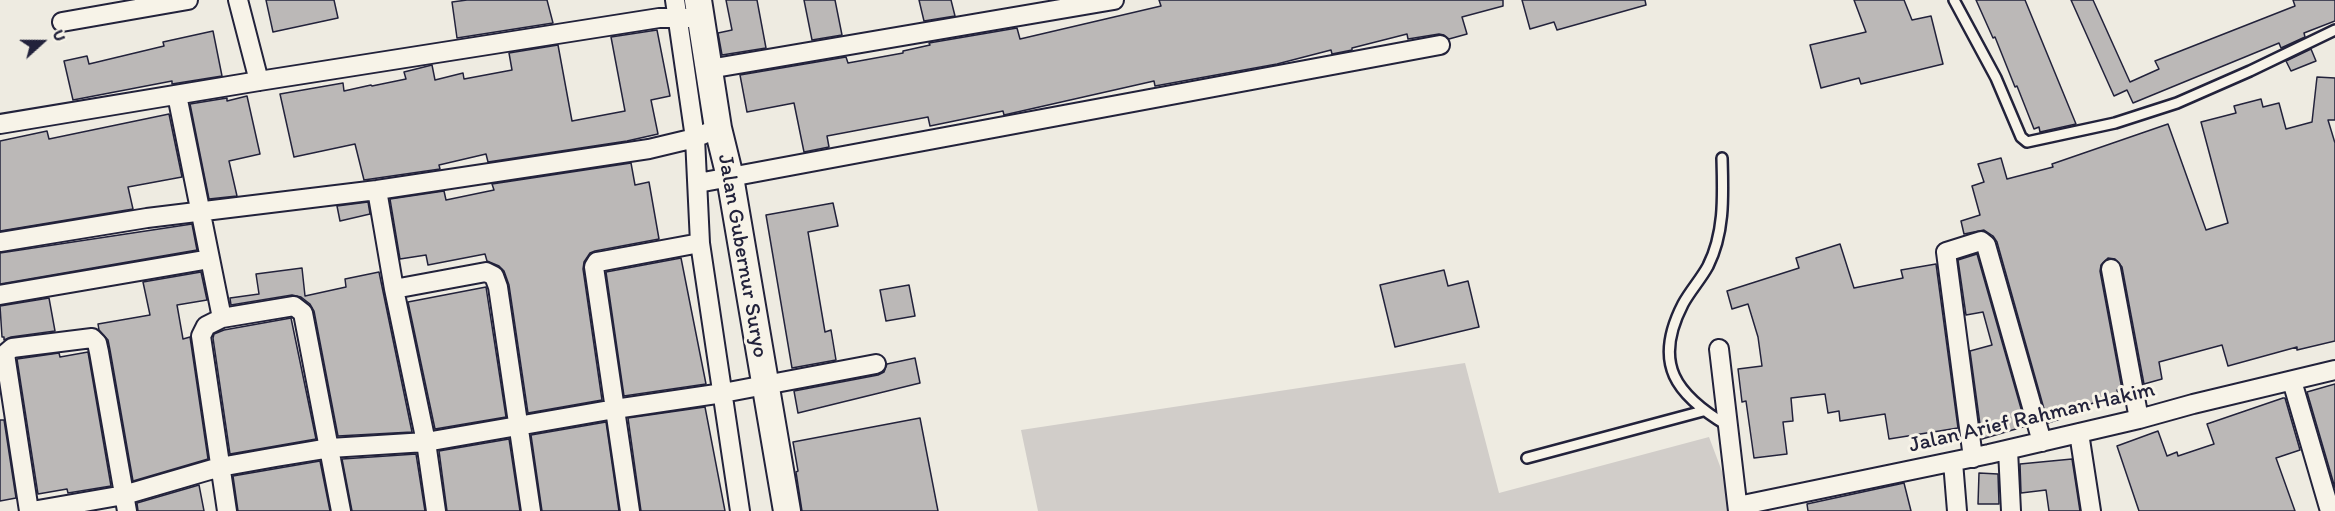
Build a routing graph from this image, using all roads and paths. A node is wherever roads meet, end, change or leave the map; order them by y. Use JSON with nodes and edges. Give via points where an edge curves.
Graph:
{"nodes":[{"id":1,"x":188,"y":0,"type":"edge"},
{"id":2,"x":238,"y":0,"type":"edge"},
{"id":3,"x":1114,"y":0,"type":"edge"},
{"id":4,"x":1954,"y":0,"type":"edge"},
{"id":5,"x":688,"y":9,"type":"edge"},
{"id":6,"x":62,"y":22,"type":"dead end"},
{"id":7,"x":2335,"y":30,"type":"edge"},
{"id":8,"x":1440,"y":45,"type":"dead end"},
{"id":9,"x":709,"y":69,"type":"junction"},
{"id":10,"x":258,"y":81,"type":"junction"},
{"id":11,"x":177,"y":94,"type":"junction"},
{"id":12,"x":0,"y":124,"type":"edge"},
{"id":13,"x":707,"y":133,"type":"junction"},
{"id":14,"x":1722,"y":158,"type":"dead end"},
{"id":15,"x":730,"y":177,"type":"junction"},
{"id":16,"x":698,"y":183,"type":"junction"},
{"id":17,"x":377,"y":190,"type":"junction"},
{"id":18,"x":200,"y":213,"type":"junction"},
{"id":19,"x":0,"y":242,"type":"edge"},
{"id":20,"x":700,"y":243,"type":"junction"},
{"id":21,"x":210,"y":259,"type":"junction"},
{"id":22,"x":2110,"y":269,"type":"dead end"},
{"id":23,"x":394,"y":289,"type":"junction"},
{"id":24,"x":0,"y":295,"type":"edge"},
{"id":25,"x":222,"y":318,"type":"junction"},
{"id":26,"x":1719,"y":349,"type":"dead end"},
{"id":27,"x":876,"y":364,"type":"dead end"},
{"id":28,"x":2335,"y":370,"type":"edge"},
{"id":29,"x":2292,"y":381,"type":"junction"},
{"id":30,"x":766,"y":384,"type":"junction"},
{"id":31,"x":723,"y":393,"type":"junction"},
{"id":32,"x":615,"y":409,"type":"junction"},
{"id":33,"x":1703,"y":411,"type":"junction"},
{"id":34,"x":2139,"y":420,"type":"junction"},
{"id":35,"x":518,"y":426,"type":"junction"},
{"id":36,"x":1728,"y":426,"type":"junction"},
{"id":37,"x":2079,"y":433,"type":"junction"},
{"id":38,"x":426,"y":442,"type":"junction"},
{"id":39,"x":2042,"y":442,"type":"junction"},
{"id":40,"x":330,"y":448,"type":"junction"},
{"id":41,"x":2008,"y":450,"type":"junction"},
{"id":42,"x":1979,"y":457,"type":"junction"},
{"id":43,"x":1527,"y":458,"type":"dead end"},
{"id":44,"x":1953,"y":462,"type":"junction"},
{"id":45,"x":220,"y":467,"type":"junction"},
{"id":46,"x":126,"y":503,"type":"edge"},
{"id":47,"x":1738,"y":508,"type":"edge"},
{"id":48,"x":30,"y":511,"type":"edge"},
{"id":49,"x":227,"y":511,"type":"edge"},
{"id":50,"x":341,"y":511,"type":"edge"},
{"id":51,"x":436,"y":511,"type":"edge"},
{"id":52,"x":531,"y":511,"type":"edge"},
{"id":53,"x":630,"y":511,"type":"edge"},
{"id":54,"x":740,"y":511,"type":"edge"},
{"id":55,"x":787,"y":511,"type":"edge"},
{"id":56,"x":1957,"y":511,"type":"edge"},
{"id":57,"x":2011,"y":511,"type":"edge"},
{"id":58,"x":2091,"y":511,"type":"edge"},
{"id":59,"x":2330,"y":511,"type":"edge"}],
"edges":[{"from":1,"to":6,"type":"street"},
{"from":2,"to":10,"type":"street"},
{"from":3,"to":9,"type":"street"},
{"from":4,"to":7,"type":"lane","via":[[1996,78],[2020,137],[2027,142],[2115,123],[2177,103]]},
{"from":5,"to":9,"type":"main road","name":"Jalan Gubernur Suryo"},
{"from":5,"to":10,"type":"street","via":[[659,18]]},
{"from":5,"to":13,"type":"street"},
{"from":8,"to":15,"type":"street"},
{"from":9,"to":13,"type":"main road","name":"Jalan Gubernur Suryo"},
{"from":10,"to":11,"type":"street"},
{"from":11,"to":12,"type":"street"},
{"from":11,"to":18,"type":"street"},
{"from":13,"to":15,"type":"main road","name":"Jalan Gubernur Suryo"},
{"from":13,"to":16,"type":"street"},
{"from":13,"to":17,"type":"street","via":[[649,149]]},
{"from":14,"to":33,"type":"lane","via":[[1723,214],[1708,265],[1683,304],[1670,338],[1669,366],[1687,396]]},
{"from":15,"to":16,"type":"street"},
{"from":15,"to":30,"type":"main road","name":"Jalan Gubernur Suryo"},
{"from":16,"to":20,"type":"street"},
{"from":17,"to":18,"type":"street"},
{"from":17,"to":23,"type":"street"},
{"from":18,"to":19,"type":"street"},
{"from":18,"to":21,"type":"street"},
{"from":20,"to":31,"type":"street"},
{"from":20,"to":32,"type":"street","via":[[597,262],[594,267]]},
{"from":21,"to":24,"type":"street"},
{"from":21,"to":25,"type":"street"},
{"from":22,"to":34,"type":"street"},
{"from":23,"to":35,"type":"street","via":[[486,272],[494,276]]},
{"from":23,"to":38,"type":"street"},
{"from":25,"to":40,"type":"street","via":[[294,306],[303,313]]},
{"from":25,"to":45,"type":"street","via":[[206,326],[201,336]]},
{"from":26,"to":36,"type":"street"},
{"from":27,"to":30,"type":"street"},
{"from":28,"to":29,"type":"street","name":"Jalan Arief Rahman Hakim"},
{"from":29,"to":34,"type":"street","name":"Jalan Arief Rahman Hakim"},
{"from":29,"to":59,"type":"street"},
{"from":30,"to":31,"type":"street"},
{"from":30,"to":55,"type":"main road","name":"Jalan Gubernur Suryo"},
{"from":31,"to":32,"type":"street"},
{"from":31,"to":54,"type":"street"},
{"from":32,"to":35,"type":"street"},
{"from":32,"to":53,"type":"street"},
{"from":33,"to":36,"type":"lane"},
{"from":33,"to":43,"type":"lane"},
{"from":34,"to":37,"type":"street","name":"Jalan Arief Rahman Hakim"},
{"from":35,"to":38,"type":"street"},
{"from":35,"to":52,"type":"street"},
{"from":36,"to":47,"type":"street"},
{"from":37,"to":39,"type":"street","name":"Jalan Arief Rahman Hakim"},
{"from":37,"to":58,"type":"street"},
{"from":38,"to":40,"type":"street"},
{"from":38,"to":51,"type":"street"},
{"from":39,"to":41,"type":"street","name":"Jalan Arief Rahman Hakim"},
{"from":39,"to":42,"type":"street","via":[[1986,245],[1981,241],[1946,252]]},
{"from":40,"to":45,"type":"street"},
{"from":40,"to":50,"type":"street"},
{"from":41,"to":42,"type":"street","name":"Jalan Arief Rahman Hakim"},
{"from":41,"to":57,"type":"street"},
{"from":42,"to":44,"type":"street","name":"Jalan Arief Rahman Hakim"},
{"from":44,"to":47,"type":"street","name":"Jalan Arief Rahman Hakim"},
{"from":44,"to":56,"type":"street"},
{"from":45,"to":46,"type":"street"},
{"from":45,"to":49,"type":"street"},
{"from":46,"to":48,"type":"street"},
{"from":46,"to":48,"type":"street","via":[[97,344],[92,338],[12,348],[4,354]]}]}
